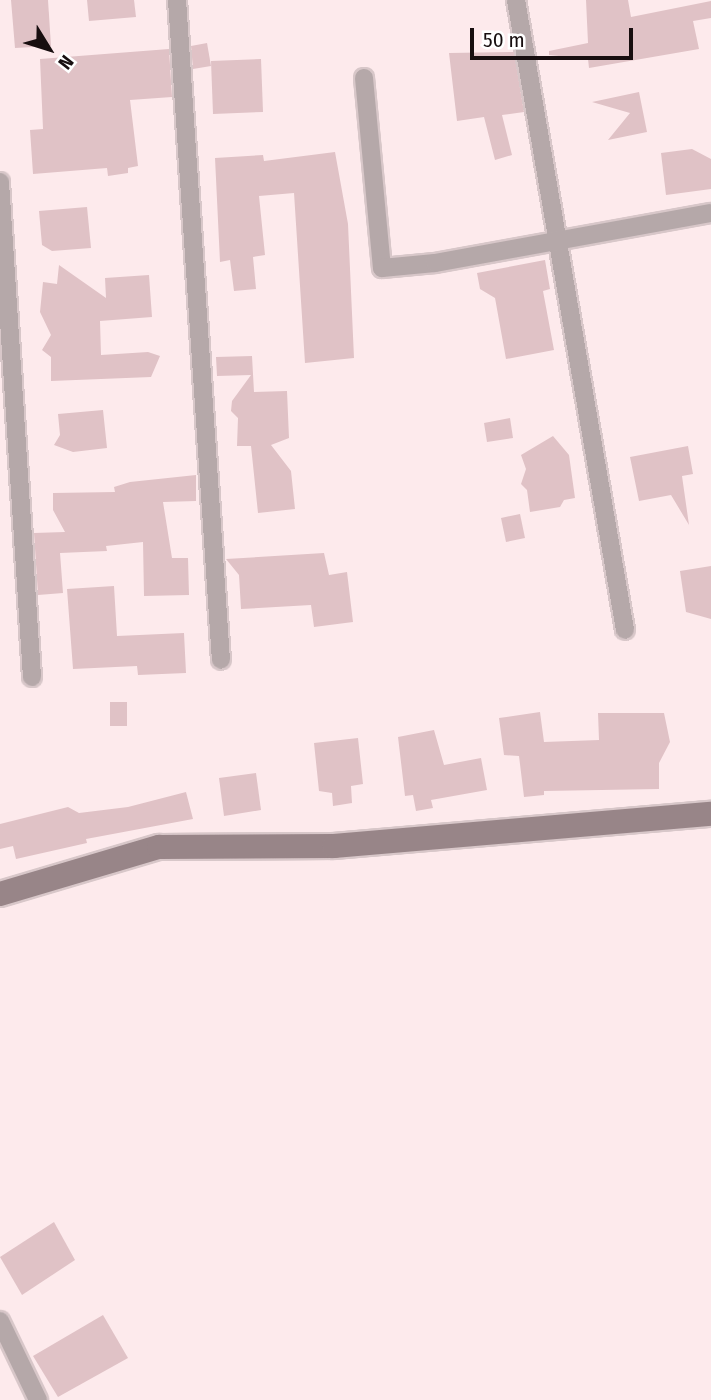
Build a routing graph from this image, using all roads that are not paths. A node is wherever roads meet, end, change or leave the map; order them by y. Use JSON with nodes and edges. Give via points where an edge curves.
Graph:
{"nodes":[{"id":1,"x":177,"y":0,"type":"edge"},
{"id":2,"x":516,"y":0,"type":"edge"},
{"id":3,"x":364,"y":78,"type":"dead end"},
{"id":4,"x":0,"y":182,"type":"edge"},
{"id":5,"x":711,"y":213,"type":"edge"},
{"id":6,"x":560,"y":239,"type":"junction"},
{"id":7,"x":625,"y":630,"type":"dead end"},
{"id":8,"x":221,"y":660,"type":"dead end"},
{"id":9,"x":32,"y":677,"type":"dead end"},
{"id":10,"x":711,"y":814,"type":"edge"},
{"id":11,"x":0,"y":894,"type":"edge"},
{"id":12,"x":0,"y":1321,"type":"edge"},
{"id":13,"x":38,"y":1400,"type":"edge"}],
"edges":[{"from":1,"to":8,"type":"street"},
{"from":2,"to":6,"type":"street"},
{"from":3,"to":6,"type":"street","via":[[382,268],[435,263]]},
{"from":4,"to":9,"type":"street"},
{"from":5,"to":6,"type":"street"},
{"from":6,"to":7,"type":"street"},
{"from":10,"to":11,"type":"street","via":[[334,846],[159,847]]},
{"from":12,"to":13,"type":"street"}]}
